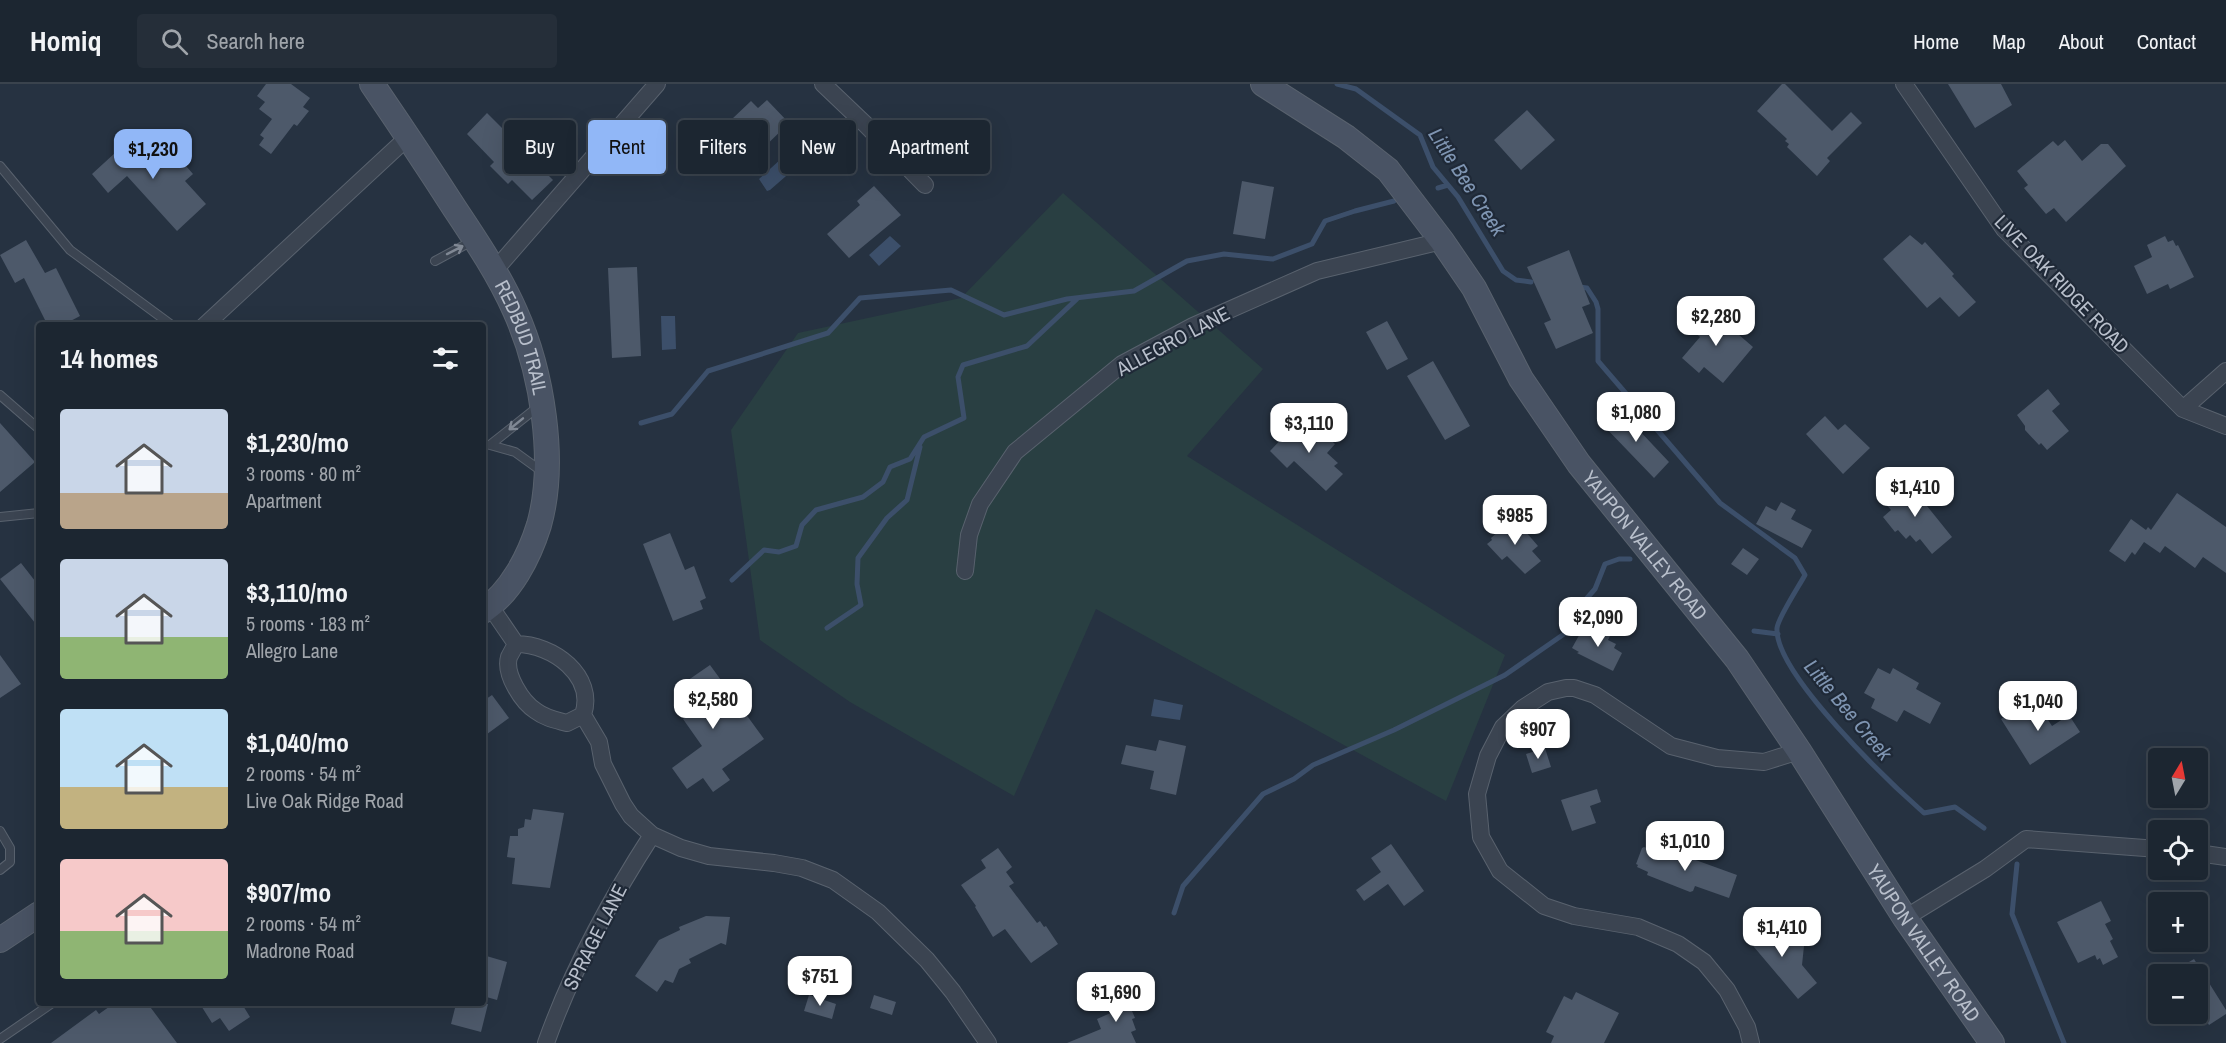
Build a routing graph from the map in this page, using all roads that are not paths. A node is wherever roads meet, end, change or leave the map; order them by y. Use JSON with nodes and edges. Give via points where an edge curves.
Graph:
{"nodes":[{"id":1,"x":372,"y":84,"type":"edge"},
{"id":2,"x":657,"y":84,"type":"edge"},
{"id":3,"x":823,"y":84,"type":"edge"},
{"id":4,"x":1263,"y":84,"type":"edge"},
{"id":5,"x":1904,"y":84,"type":"edge"},
{"id":6,"x":408,"y":137,"type":"junction"},
{"id":7,"x":0,"y":166,"type":"edge"},
{"id":8,"x":925,"y":185,"type":"dead end"},
{"id":9,"x":475,"y":240,"type":"junction"},
{"id":10,"x":1442,"y":241,"type":"junction"},
{"id":11,"x":435,"y":261,"type":"dead end"},
{"id":12,"x":495,"y":270,"type":"junction"},
{"id":13,"x":168,"y":322,"type":"edge"},
{"id":14,"x":208,"y":322,"type":"edge"},
{"id":15,"x":2226,"y":370,"type":"edge"},
{"id":16,"x":0,"y":395,"type":"edge"},
{"id":17,"x":541,"y":404,"type":"junction"},
{"id":18,"x":2183,"y":409,"type":"junction"},
{"id":19,"x":36,"y":426,"type":"edge"},
{"id":20,"x":2226,"y":426,"type":"edge"},
{"id":21,"x":547,"y":475,"type":"junction"},
{"id":22,"x":36,"y":513,"type":"edge"},
{"id":23,"x":0,"y":517,"type":"edge"},
{"id":24,"x":965,"y":570,"type":"dead end"},
{"id":25,"x":487,"y":609,"type":"edge"},
{"id":26,"x":516,"y":644,"type":"junction"},
{"id":27,"x":583,"y":716,"type":"junction"},
{"id":28,"x":1799,"y":751,"type":"junction"},
{"id":29,"x":0,"y":831,"type":"edge"},
{"id":30,"x":652,"y":835,"type":"junction"},
{"id":31,"x":2148,"y":848,"type":"edge"},
{"id":32,"x":2208,"y":854,"type":"edge"},
{"id":33,"x":2226,"y":857,"type":"edge"},
{"id":34,"x":0,"y":870,"type":"edge"},
{"id":35,"x":36,"y":916,"type":"edge"},
{"id":36,"x":1905,"y":918,"type":"junction"},
{"id":37,"x":0,"y":940,"type":"edge"},
{"id":38,"x":48,"y":1006,"type":"edge"},
{"id":39,"x":0,"y":1039,"type":"edge"},
{"id":40,"x":546,"y":1043,"type":"edge"},
{"id":41,"x":988,"y":1043,"type":"edge"},
{"id":42,"x":1751,"y":1043,"type":"edge"},
{"id":43,"x":1992,"y":1043,"type":"edge"}],
"edges":[{"from":1,"to":6,"type":"street","name":"REDBUD TRAIL"},
{"from":2,"to":12,"type":"street"},
{"from":3,"to":8,"type":"street"},
{"from":4,"to":10,"type":"street","name":"YAUPON VALLEY ROAD","via":[[1346,137],[1388,170]]},
{"from":5,"to":18,"type":"street","name":"LIVE OAK RIDGE ROAD","via":[[2004,230]]},
{"from":6,"to":9,"type":"street","name":"REDBUD TRAIL"},
{"from":6,"to":14,"type":"street"},
{"from":7,"to":13,"type":"lane","via":[[70,250]]},
{"from":11,"to":9,"type":"lane","one_way":true},
{"from":9,"to":12,"type":"street","name":"REDBUD TRAIL"},
{"from":10,"to":24,"type":"street","name":"ALLEGRO LANE","via":[[1317,271],[1193,326],[1122,364],[1015,452],[980,504],[969,535]]},
{"from":10,"to":28,"type":"street","name":"YAUPON VALLEY ROAD","via":[[1474,288],[1521,379],[1579,464],[1737,659]]},
{"from":12,"to":17,"type":"street","name":"REDBUD TRAIL","via":[[516,312]]},
{"from":15,"to":18,"type":"street"},
{"from":16,"to":19,"type":"lane"},
{"from":17,"to":21,"type":"street","name":"REDBUD TRAIL"},
{"from":17,"to":21,"type":"lane","one_way":true,"via":[[490,445],[515,452]]},
{"from":18,"to":20,"type":"street","name":"LIVE OAK RIDGE ROAD"},
{"from":21,"to":25,"type":"street","name":"REDBUD TRAIL","via":[[543,510],[532,547],[516,576]]},
{"from":22,"to":23,"type":"lane"},
{"from":25,"to":26,"type":"street"},
{"from":26,"to":27,"type":"street","via":[[544,649],[574,669],[584,686]]},
{"from":26,"to":27,"type":"street","via":[[509,658],[509,672],[520,695],[534,711],[567,723]]},
{"from":27,"to":30,"type":"street","via":[[599,742],[603,764],[623,804]]},
{"from":28,"to":36,"type":"street","name":"YAUPON VALLEY ROAD"},
{"from":28,"to":42,"type":"street","via":[[1764,762],[1717,758],[1671,746],[1595,695],[1566,688],[1548,692],[1523,708],[1503,728],[1488,756],[1477,794],[1481,837],[1500,871],[1544,906],[1574,916],[1638,927],[1678,944],[1704,962],[1727,990]]},
{"from":29,"to":34,"type":"lane","via":[[10,848],[10,862]]},
{"from":30,"to":40,"type":"street","name":"SPRAGE LANE","via":[[602,920]]},
{"from":30,"to":41,"type":"street","via":[[709,856],[802,868],[833,880],[878,912],[927,960]]},
{"from":31,"to":36,"type":"street","via":[[2026,839]]},
{"from":32,"to":33,"type":"street"},
{"from":35,"to":37,"type":"street"},
{"from":36,"to":43,"type":"street","name":"YAUPON VALLEY ROAD"},
{"from":38,"to":39,"type":"lane"}]}
